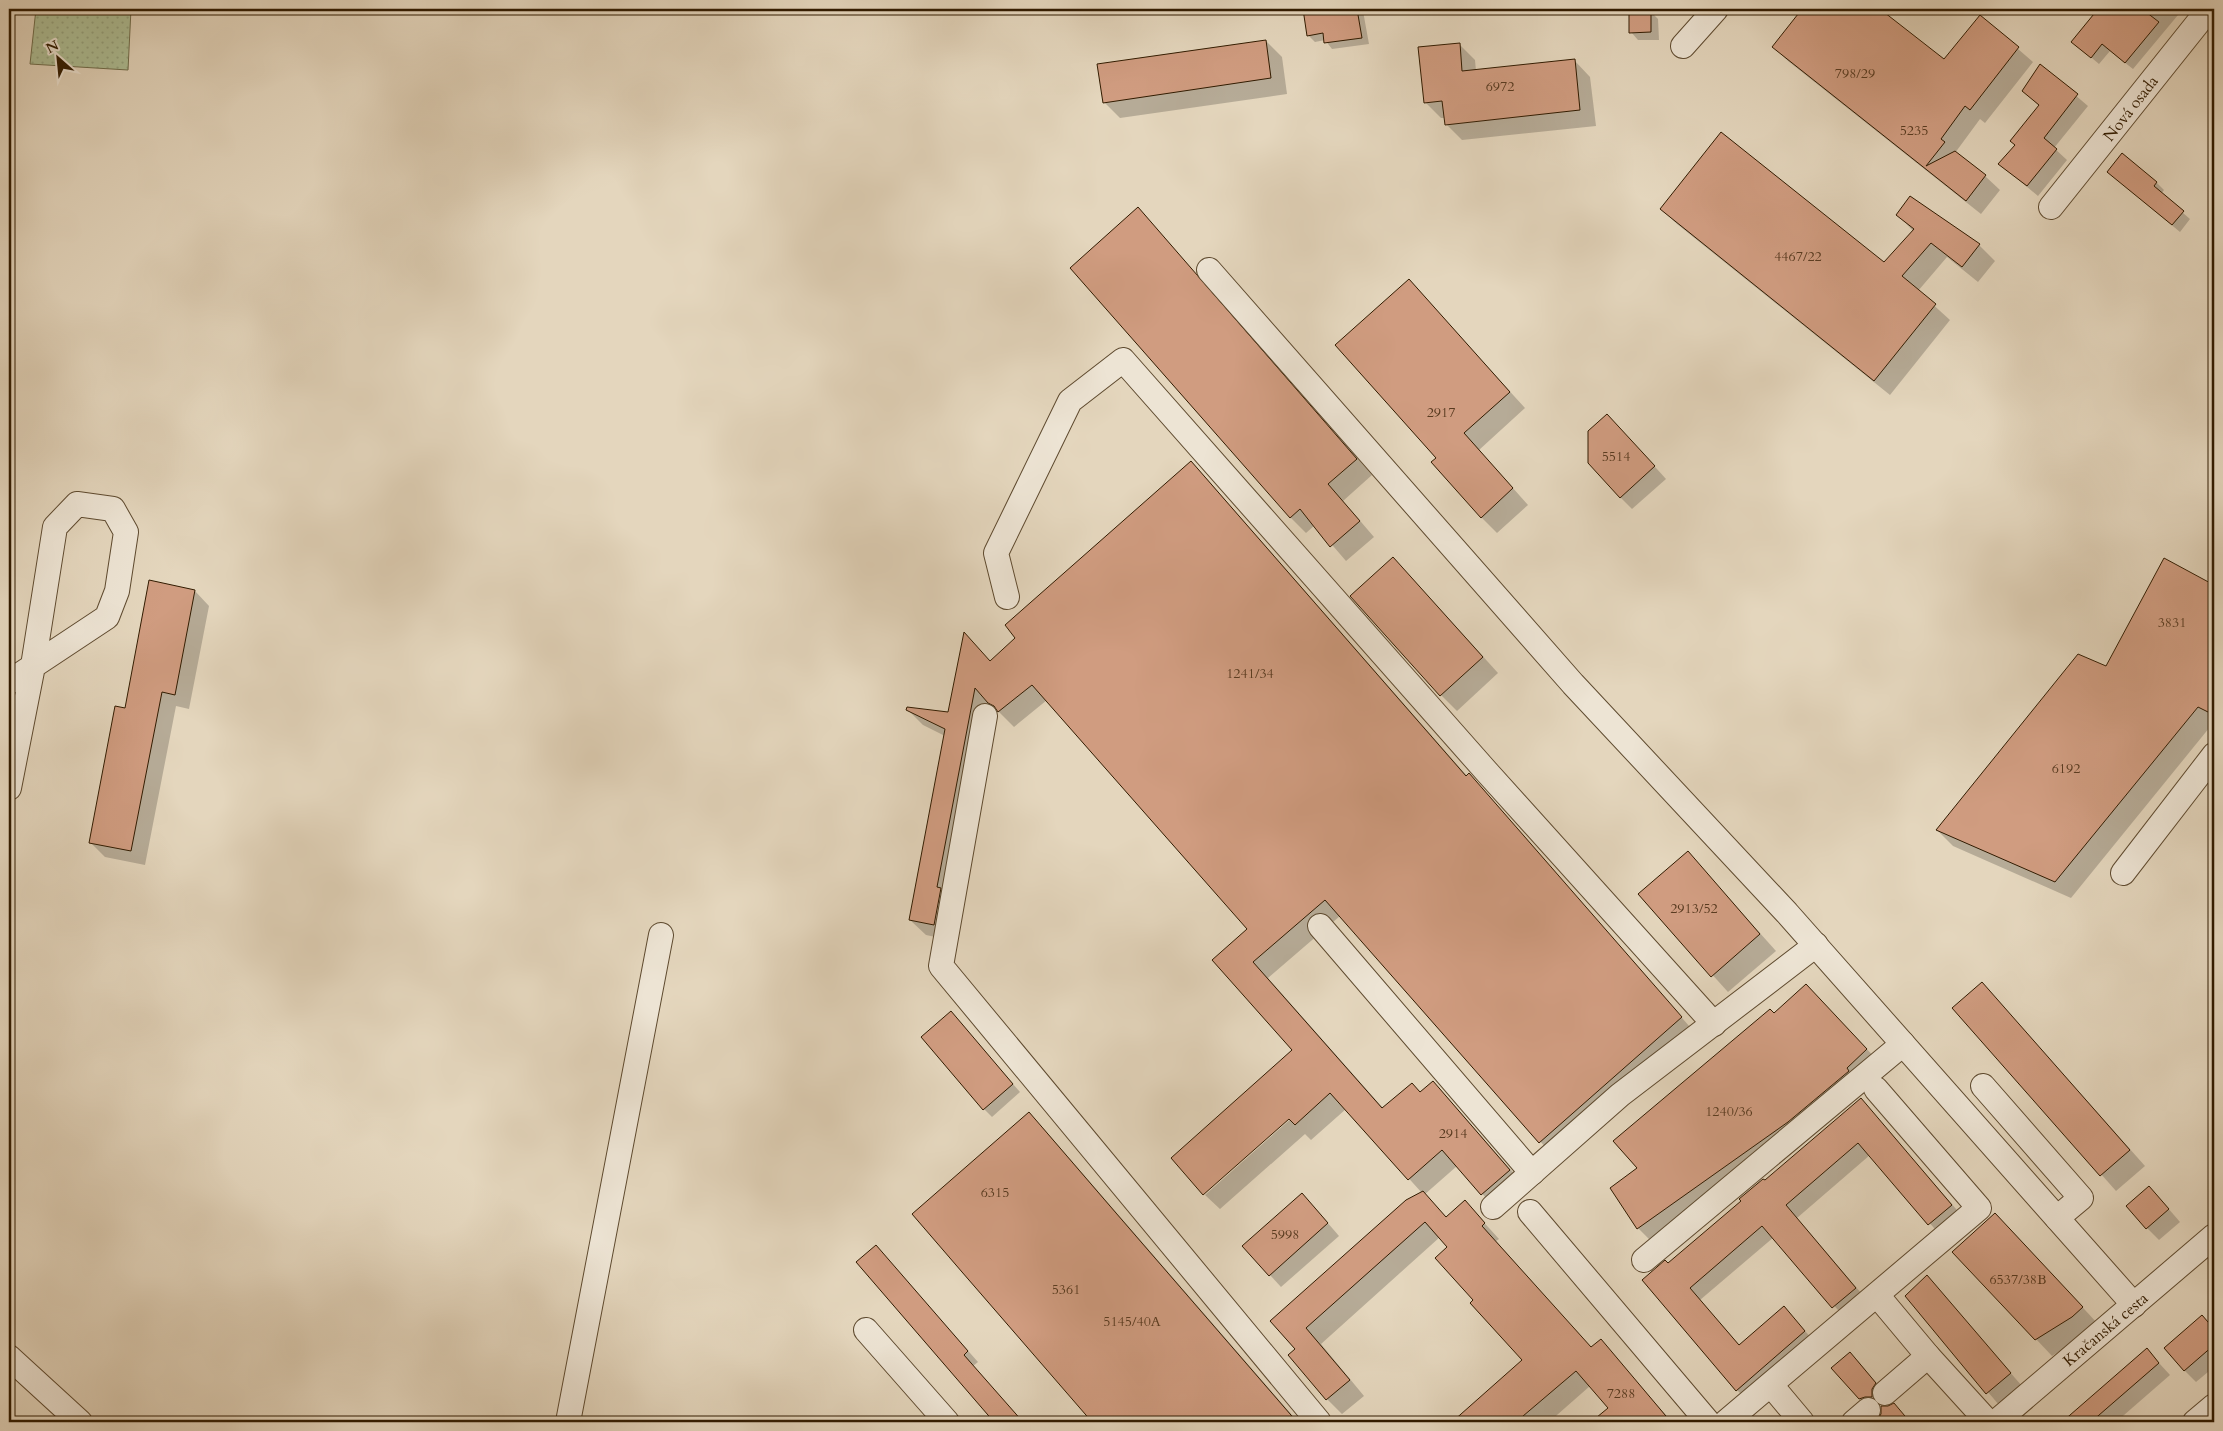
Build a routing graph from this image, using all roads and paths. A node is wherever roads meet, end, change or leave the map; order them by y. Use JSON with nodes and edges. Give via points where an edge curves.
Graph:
{"nodes":[{"id":1,"x":1716,"y":9,"type":"edge"},
{"id":2,"x":2209,"y":9,"type":"edge"},
{"id":3,"x":1683,"y":46,"type":"dead end"},
{"id":4,"x":2051,"y":207,"type":"dead end"},
{"id":5,"x":1209,"y":270,"type":"dead end"},
{"id":6,"x":1007,"y":597,"type":"dead end"},
{"id":7,"x":33,"y":666,"type":"junction"},
{"id":8,"x":9,"y":682,"type":"edge"},
{"id":9,"x":985,"y":716,"type":"dead end"},
{"id":10,"x":2214,"y":755,"type":"edge"},
{"id":11,"x":9,"y":788,"type":"edge"},
{"id":12,"x":2123,"y":873,"type":"dead end"},
{"id":13,"x":1320,"y":926,"type":"dead end"},
{"id":14,"x":661,"y":935,"type":"dead end"},
{"id":15,"x":1816,"y":945,"type":"junction"},
{"id":16,"x":1714,"y":1024,"type":"junction"},
{"id":17,"x":1903,"y":1044,"type":"junction"},
{"id":18,"x":1983,"y":1086,"type":"dead end"},
{"id":19,"x":1876,"y":1089,"type":"dead end"},
{"id":20,"x":1532,"y":1173,"type":"junction"},
{"id":21,"x":1493,"y":1207,"type":"dead end"},
{"id":22,"x":1530,"y":1212,"type":"dead end"},
{"id":23,"x":2057,"y":1218,"type":"junction"},
{"id":24,"x":2211,"y":1244,"type":"edge"},
{"id":25,"x":1644,"y":1260,"type":"dead end"},
{"id":26,"x":1877,"y":1295,"type":"junction"},
{"id":27,"x":2134,"y":1305,"type":"junction"},
{"id":28,"x":866,"y":1330,"type":"dead end"},
{"id":29,"x":1928,"y":1356,"type":"junction"},
{"id":30,"x":9,"y":1357,"type":"edge"},
{"id":31,"x":1771,"y":1385,"type":"junction"},
{"id":32,"x":1886,"y":1394,"type":"dead end"},
{"id":33,"x":2214,"y":1406,"type":"edge"},
{"id":34,"x":80,"y":1422,"type":"edge"},
{"id":35,"x":568,"y":1422,"type":"edge"},
{"id":36,"x":947,"y":1422,"type":"edge"},
{"id":37,"x":1319,"y":1422,"type":"edge"},
{"id":38,"x":1708,"y":1422,"type":"edge"},
{"id":39,"x":1726,"y":1422,"type":"edge"},
{"id":40,"x":1802,"y":1422,"type":"edge"},
{"id":41,"x":1988,"y":1422,"type":"edge"},
{"id":42,"x":1996,"y":1422,"type":"edge"},
{"id":43,"x":2195,"y":1422,"type":"edge"}],
"edges":[{"from":1,"to":3,"type":"street"},
{"from":2,"to":4,"type":"street","name":"Nová osada"},
{"from":5,"to":15,"type":"street","via":[[1573,684]]},
{"from":6,"to":16,"type":"street","via":[[996,553],[1070,401],[1122,360]]},
{"from":7,"to":7,"type":"street","via":[[107,617],[117,591],[126,532],[114,509],[77,504],[55,528]]},
{"from":7,"to":8,"type":"street"},
{"from":7,"to":11,"type":"street"},
{"from":9,"to":37,"type":"street","via":[[941,966]]},
{"from":10,"to":12,"type":"street"},
{"from":13,"to":20,"type":"street"},
{"from":14,"to":35,"type":"street"},
{"from":15,"to":16,"type":"street"},
{"from":15,"to":17,"type":"street"},
{"from":16,"to":20,"type":"street","via":[[1620,1095]]},
{"from":17,"to":23,"type":"street"},
{"from":17,"to":25,"type":"street"},
{"from":18,"to":23,"type":"street","via":[[2081,1198]]},
{"from":19,"to":26,"type":"street","via":[[1979,1208]]},
{"from":20,"to":21,"type":"street"},
{"from":22,"to":38,"type":"street"},
{"from":23,"to":27,"type":"street"},
{"from":24,"to":27,"type":"street","name":"Kračanská cesta"},
{"from":26,"to":29,"type":"street"},
{"from":26,"to":31,"type":"street"},
{"from":27,"to":42,"type":"street","name":"Kračanská cesta"},
{"from":28,"to":36,"type":"street"},
{"from":29,"to":32,"type":"street"},
{"from":29,"to":41,"type":"street"},
{"from":30,"to":34,"type":"street"},
{"from":31,"to":39,"type":"street"},
{"from":31,"to":40,"type":"street"},
{"from":33,"to":43,"type":"street"}]}
